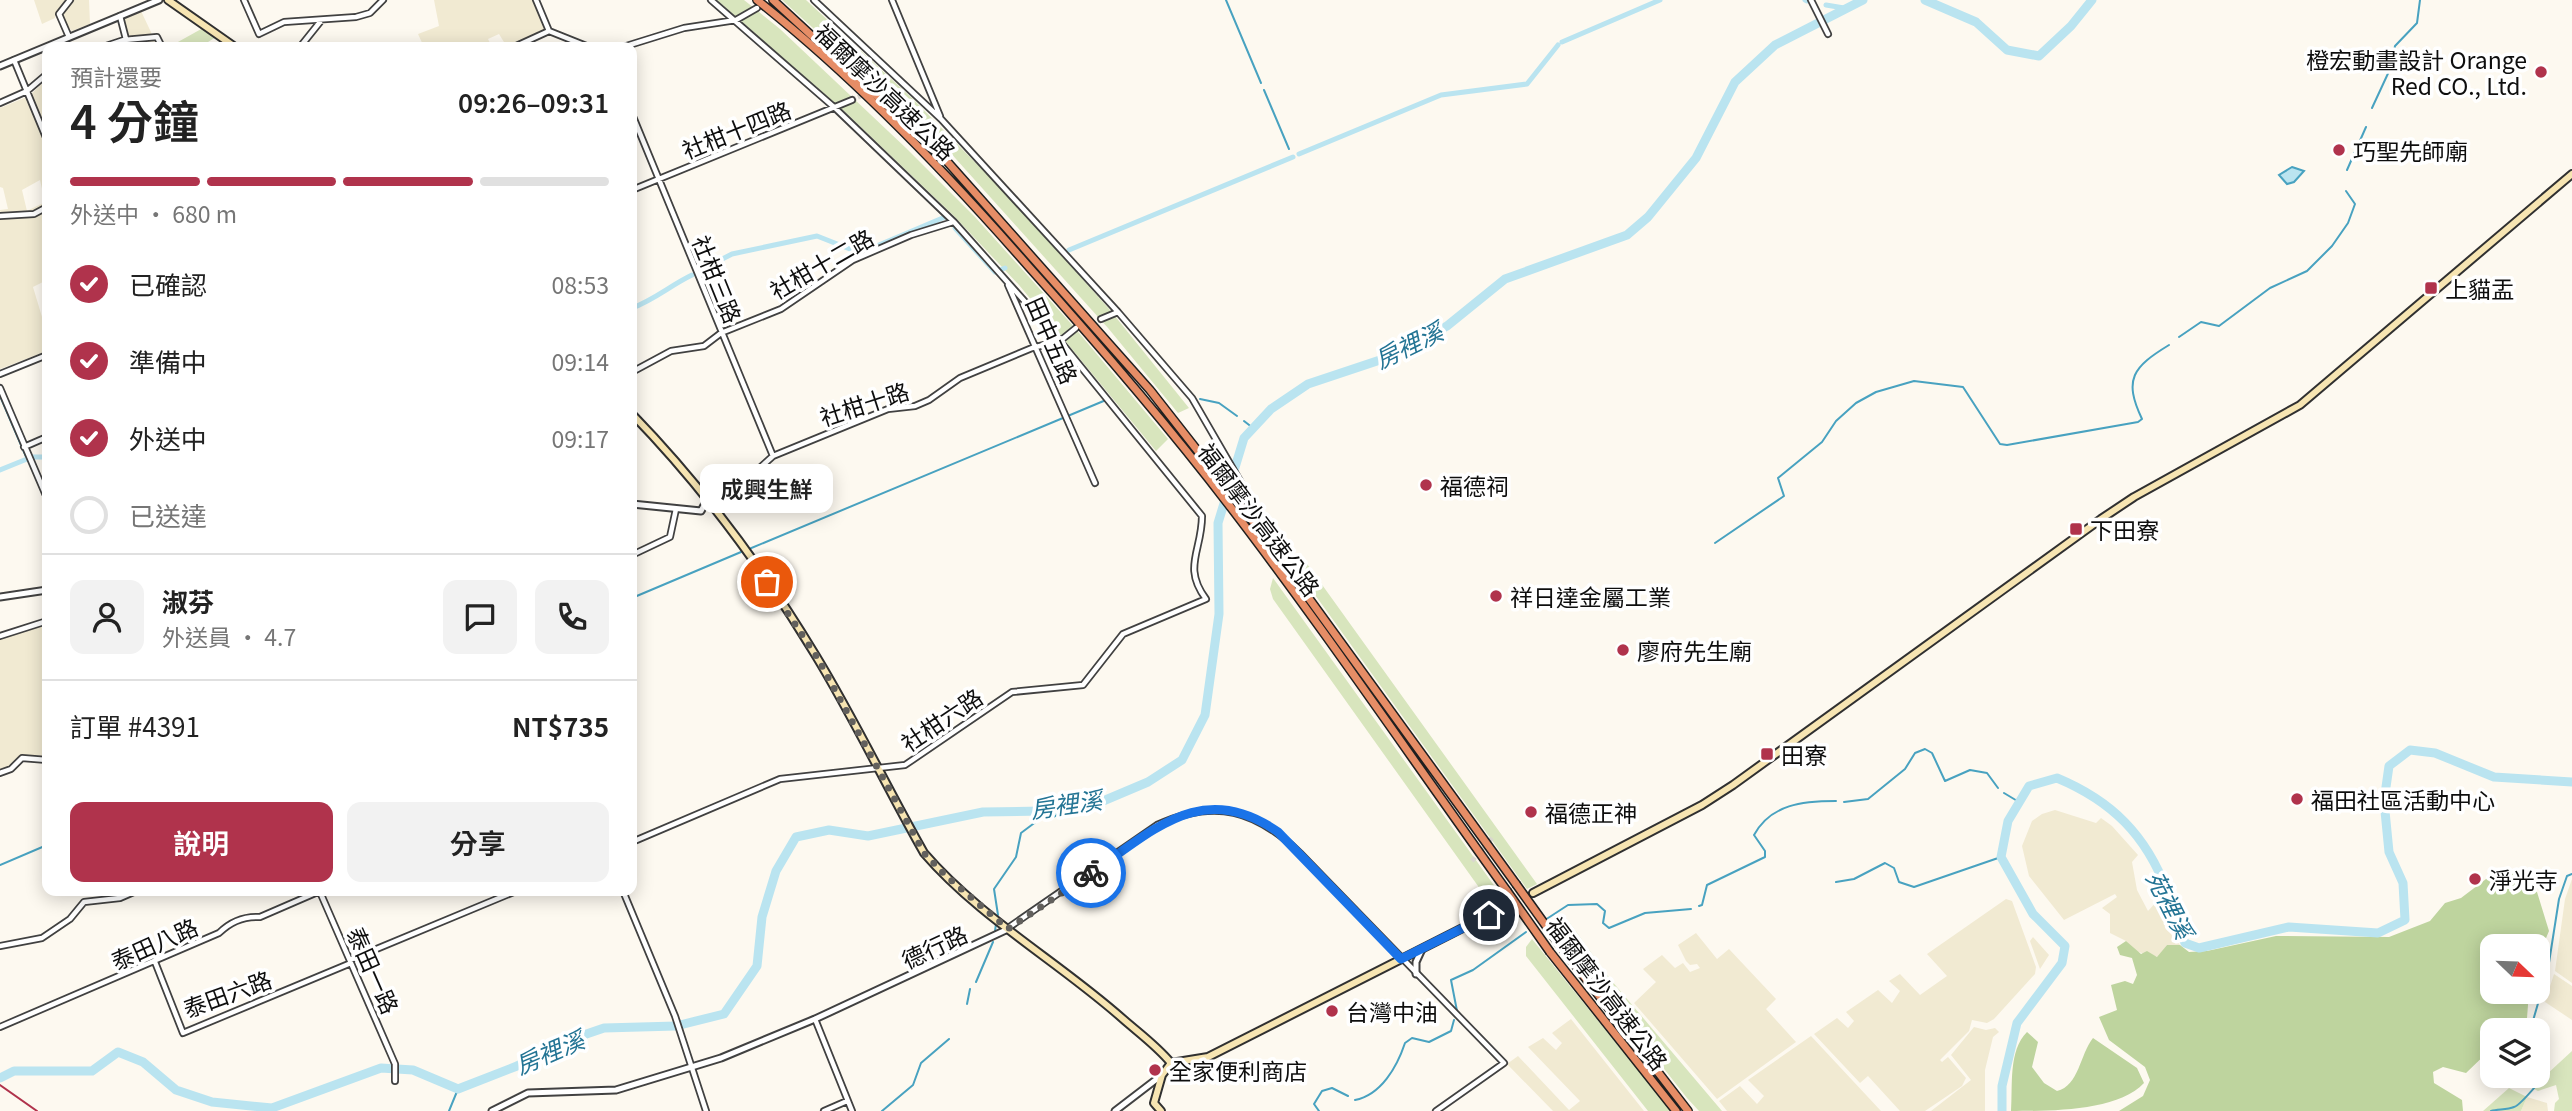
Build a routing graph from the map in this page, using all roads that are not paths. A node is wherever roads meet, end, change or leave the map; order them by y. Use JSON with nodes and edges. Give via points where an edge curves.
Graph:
{"nodes":[{"id":1,"x":70,"y":0,"type":"edge"},
{"id":2,"x":159,"y":0,"type":"edge"},
{"id":3,"x":168,"y":0,"type":"edge"},
{"id":4,"x":244,"y":0,"type":"edge"},
{"id":5,"x":383,"y":0,"type":"edge"},
{"id":6,"x":536,"y":0,"type":"edge"},
{"id":7,"x":711,"y":0,"type":"edge"},
{"id":8,"x":773,"y":0,"type":"edge"},
{"id":9,"x":814,"y":0,"type":"edge"},
{"id":10,"x":892,"y":0,"type":"edge"},
{"id":11,"x":1811,"y":0,"type":"edge"},
{"id":12,"x":757,"y":4,"type":"edge"},
{"id":13,"x":120,"y":16,"type":"junction"},
{"id":14,"x":736,"y":20,"type":"junction"},
{"id":15,"x":320,"y":21,"type":"junction"},
{"id":16,"x":550,"y":31,"type":"junction"},
{"id":17,"x":1828,"y":33,"type":"dead end"},
{"id":18,"x":69,"y":37,"type":"junction"},
{"id":19,"x":124,"y":40,"type":"junction"},
{"id":20,"x":57,"y":42,"type":"edge"},
{"id":21,"x":118,"y":42,"type":"edge"},
{"id":22,"x":160,"y":42,"type":"edge"},
{"id":23,"x":228,"y":42,"type":"edge"},
{"id":24,"x":304,"y":42,"type":"edge"},
{"id":25,"x":525,"y":42,"type":"edge"},
{"id":26,"x":577,"y":42,"type":"edge"},
{"id":27,"x":637,"y":43,"type":"edge"},
{"id":28,"x":42,"y":48,"type":"edge"},
{"id":29,"x":14,"y":60,"type":"junction"},
{"id":30,"x":0,"y":66,"type":"edge"},
{"id":31,"x":42,"y":78,"type":"edge"},
{"id":32,"x":27,"y":91,"type":"junction"},
{"id":33,"x":852,"y":100,"type":"tunnel mouth"},
{"id":34,"x":0,"y":103,"type":"edge"},
{"id":35,"x":835,"y":108,"type":"junction"},
{"id":36,"x":941,"y":119,"type":"junction"},
{"id":37,"x":637,"y":126,"type":"edge"},
{"id":38,"x":42,"y":127,"type":"edge"},
{"id":39,"x":2572,"y":174,"type":"edge"},
{"id":40,"x":660,"y":179,"type":"junction"},
{"id":41,"x":637,"y":188,"type":"edge"},
{"id":42,"x":42,"y":210,"type":"edge"},
{"id":43,"x":0,"y":216,"type":"edge"},
{"id":44,"x":954,"y":222,"type":"junction"},
{"id":45,"x":1005,"y":279,"type":"junction"},
{"id":46,"x":1118,"y":312,"type":"junction"},
{"id":47,"x":1101,"y":319,"type":"dead end"},
{"id":48,"x":1076,"y":328,"type":"dead end"},
{"id":49,"x":721,"y":333,"type":"junction"},
{"id":50,"x":1060,"y":341,"type":"junction"},
{"id":51,"x":1037,"y":346,"type":"junction"},
{"id":52,"x":42,"y":357,"type":"edge"},
{"id":53,"x":637,"y":369,"type":"edge"},
{"id":54,"x":0,"y":374,"type":"edge"},
{"id":55,"x":0,"y":388,"type":"edge"},
{"id":56,"x":637,"y":420,"type":"edge"},
{"id":57,"x":42,"y":439,"type":"edge"},
{"id":58,"x":24,"y":447,"type":"junction"},
{"id":59,"x":773,"y":456,"type":"junction"},
{"id":60,"x":1095,"y":483,"type":"dead end"},
{"id":61,"x":42,"y":487,"type":"edge"},
{"id":62,"x":707,"y":500,"type":"junction"},
{"id":63,"x":637,"y":505,"type":"edge"},
{"id":64,"x":676,"y":509,"type":"junction"},
{"id":65,"x":1258,"y":512,"type":"dead end"},
{"id":66,"x":637,"y":553,"type":"edge"},
{"id":67,"x":42,"y":591,"type":"edge"},
{"id":68,"x":0,"y":597,"type":"edge"},
{"id":69,"x":42,"y":623,"type":"edge"},
{"id":70,"x":0,"y":636,"type":"edge"},
{"id":71,"x":42,"y":760,"type":"edge"},
{"id":72,"x":877,"y":768,"type":"junction"},
{"id":73,"x":0,"y":773,"type":"edge"},
{"id":74,"x":637,"y":840,"type":"edge"},
{"id":75,"x":1532,"y":893,"type":"dead end"},
{"id":76,"x":125,"y":896,"type":"edge"},
{"id":77,"x":308,"y":896,"type":"edge"},
{"id":78,"x":322,"y":896,"type":"edge"},
{"id":79,"x":504,"y":896,"type":"edge"},
{"id":80,"x":625,"y":896,"type":"edge"},
{"id":81,"x":1510,"y":904,"type":"dead end"},
{"id":82,"x":1008,"y":929,"type":"junction"},
{"id":83,"x":0,"y":946,"type":"edge"},
{"id":84,"x":1422,"y":949,"type":"junction"},
{"id":85,"x":1401,"y":959,"type":"junction"},
{"id":86,"x":351,"y":961,"type":"junction"},
{"id":87,"x":155,"y":962,"type":"junction"},
{"id":88,"x":1416,"y":974,"type":"junction"},
{"id":89,"x":815,"y":1019,"type":"junction"},
{"id":90,"x":0,"y":1027,"type":"edge"},
{"id":91,"x":1171,"y":1063,"type":"junction"},
{"id":92,"x":692,"y":1068,"type":"junction"},
{"id":93,"x":1162,"y":1075,"type":"junction"},
{"id":94,"x":395,"y":1081,"type":"dead end"},
{"id":95,"x":847,"y":1101,"type":"junction"},
{"id":96,"x":492,"y":1111,"type":"edge"},
{"id":97,"x":706,"y":1111,"type":"edge"},
{"id":98,"x":824,"y":1111,"type":"edge"},
{"id":99,"x":852,"y":1111,"type":"edge"},
{"id":100,"x":1115,"y":1111,"type":"edge"},
{"id":101,"x":1161,"y":1111,"type":"edge"},
{"id":102,"x":1436,"y":1111,"type":"edge"},
{"id":103,"x":1676,"y":1111,"type":"edge"},
{"id":104,"x":1688,"y":1111,"type":"edge"}],
"edges":[{"from":1,"to":18,"type":"street","via":[[59,14]]},
{"from":2,"to":13,"type":"street"},
{"from":3,"to":23,"type":"main road"},
{"from":4,"to":15,"type":"street","via":[[258,34],[284,22]]},
{"from":5,"to":15,"type":"street","via":[[370,13]]},
{"from":6,"to":16,"type":"street"},
{"from":7,"to":14,"type":"street"},
{"from":8,"to":104,"type":"highway","name":"福爾摩沙高速公路","bridge":true,"via":[[944,158],[1124,359],[1293,575],[1559,944]]},
{"from":9,"to":36,"type":"street"},
{"from":10,"to":36,"type":"street"},
{"from":11,"to":17,"type":"street"},
{"from":12,"to":14,"type":"street"},
{"from":12,"to":103,"type":"highway","name":"福爾摩沙高速公路","bridge":true,"via":[[823,57],[983,214],[1118,365],[1228,504],[1550,952]]},
{"from":13,"to":18,"type":"street"},
{"from":13,"to":19,"type":"street"},
{"from":14,"to":27,"type":"street","via":[[684,28]]},
{"from":14,"to":35,"type":"street"},
{"from":15,"to":24,"type":"street"},
{"from":16,"to":25,"type":"street"},
{"from":16,"to":26,"type":"street"},
{"from":18,"to":20,"type":"street"},
{"from":19,"to":21,"type":"street"},
{"from":19,"to":22,"type":"street","via":[[157,37]]},
{"from":28,"to":29,"type":"street"},
{"from":29,"to":30,"type":"street"},
{"from":29,"to":32,"type":"street"},
{"from":31,"to":32,"type":"street"},
{"from":32,"to":34,"type":"street"},
{"from":32,"to":38,"type":"street"},
{"from":33,"to":35,"type":"street","name":"社柑十四路"},
{"from":35,"to":40,"type":"street","name":"社柑十四路"},
{"from":35,"to":44,"type":"street"},
{"from":36,"to":46,"type":"street"},
{"from":37,"to":40,"type":"street","name":"社柑三路"},
{"from":39,"to":75,"type":"main road","via":[[2300,405],[2134,497],[1702,805]]},
{"from":40,"to":41,"type":"street","name":"社柑十四路"},
{"from":40,"to":49,"type":"street","name":"社柑三路"},
{"from":42,"to":43,"type":"street"},
{"from":44,"to":45,"type":"street"},
{"from":44,"to":49,"type":"street","name":"社柑十二路","via":[[853,260],[781,309]]},
{"from":45,"to":50,"type":"street"},
{"from":45,"to":51,"type":"street","name":"田中五路"},
{"from":46,"to":47,"type":"street"},
{"from":46,"to":65,"type":"street","via":[[1183,386]]},
{"from":48,"to":50,"type":"street"},
{"from":49,"to":53,"type":"street","name":"社柑十二路","via":[[704,346],[671,351]]},
{"from":49,"to":59,"type":"street","name":"社柑三路"},
{"from":50,"to":51,"type":"street","name":"社柑十路"},
{"from":50,"to":72,"type":"street","name":"社柑六路","via":[[1202,516],[1193,575],[1206,599],[1124,634],[1083,685],[1012,692],[905,765]]},
{"from":51,"to":59,"type":"street","name":"社柑十路","via":[[960,378],[915,406],[888,409]]},
{"from":51,"to":60,"type":"street","name":"田中五路"},
{"from":52,"to":54,"type":"street"},
{"from":55,"to":58,"type":"street"},
{"from":56,"to":62,"type":"main road"},
{"from":57,"to":58,"type":"street"},
{"from":58,"to":61,"type":"street"},
{"from":59,"to":62,"type":"street","name":"社柑十路","via":[[733,492]]},
{"from":62,"to":64,"type":"street","via":[[701,511]]},
{"from":62,"to":72,"type":"main road","via":[[817,657]]},
{"from":63,"to":64,"type":"street"},
{"from":64,"to":66,"type":"street","via":[[670,537]]},
{"from":67,"to":68,"type":"street"},
{"from":69,"to":70,"type":"street"},
{"from":71,"to":73,"type":"street","via":[[22,758]]},
{"from":72,"to":74,"type":"street","name":"社柑六路","via":[[780,779]]},
{"from":72,"to":82,"type":"main road","via":[[924,853]]},
{"from":76,"to":83,"type":"street","via":[[84,902],[70,919],[42,938]]},
{"from":77,"to":87,"type":"street","name":"泰田八路","via":[[228,925]]},
{"from":78,"to":86,"type":"street","name":"泰田一路"},
{"from":79,"to":86,"type":"street","name":"泰田六路"},
{"from":80,"to":92,"type":"street"},
{"from":81,"to":84,"type":"main road"},
{"from":82,"to":85,"type":"street","name":"德行路","via":[[1157,825],[1184,812],[1215,810],[1257,819],[1278,832]]},
{"from":82,"to":89,"type":"street","name":"德行路"},
{"from":82,"to":91,"type":"main road","via":[[1063,968]]},
{"from":84,"to":85,"type":"main road"},
{"from":84,"to":88,"type":"street"},
{"from":85,"to":88,"type":"street","name":"德行路"},
{"from":85,"to":91,"type":"main road","via":[[1208,1057]]},
{"from":86,"to":87,"type":"street","name":"泰田六路","via":[[183,1033]]},
{"from":86,"to":94,"type":"street","name":"泰田一路","via":[[395,1063]]},
{"from":87,"to":90,"type":"street","name":"泰田八路"},
{"from":88,"to":102,"type":"street","name":"德行路","via":[[1504,1063]]},
{"from":89,"to":92,"type":"street","name":"德行路"},
{"from":89,"to":95,"type":"street"},
{"from":91,"to":93,"type":"main road"},
{"from":92,"to":96,"type":"street","name":"德行路","via":[[616,1090],[528,1093]]},
{"from":92,"to":97,"type":"street"},
{"from":93,"to":100,"type":"street"},
{"from":93,"to":101,"type":"main road","via":[[1154,1095]]},
{"from":95,"to":98,"type":"street"},
{"from":95,"to":99,"type":"street"}]}
